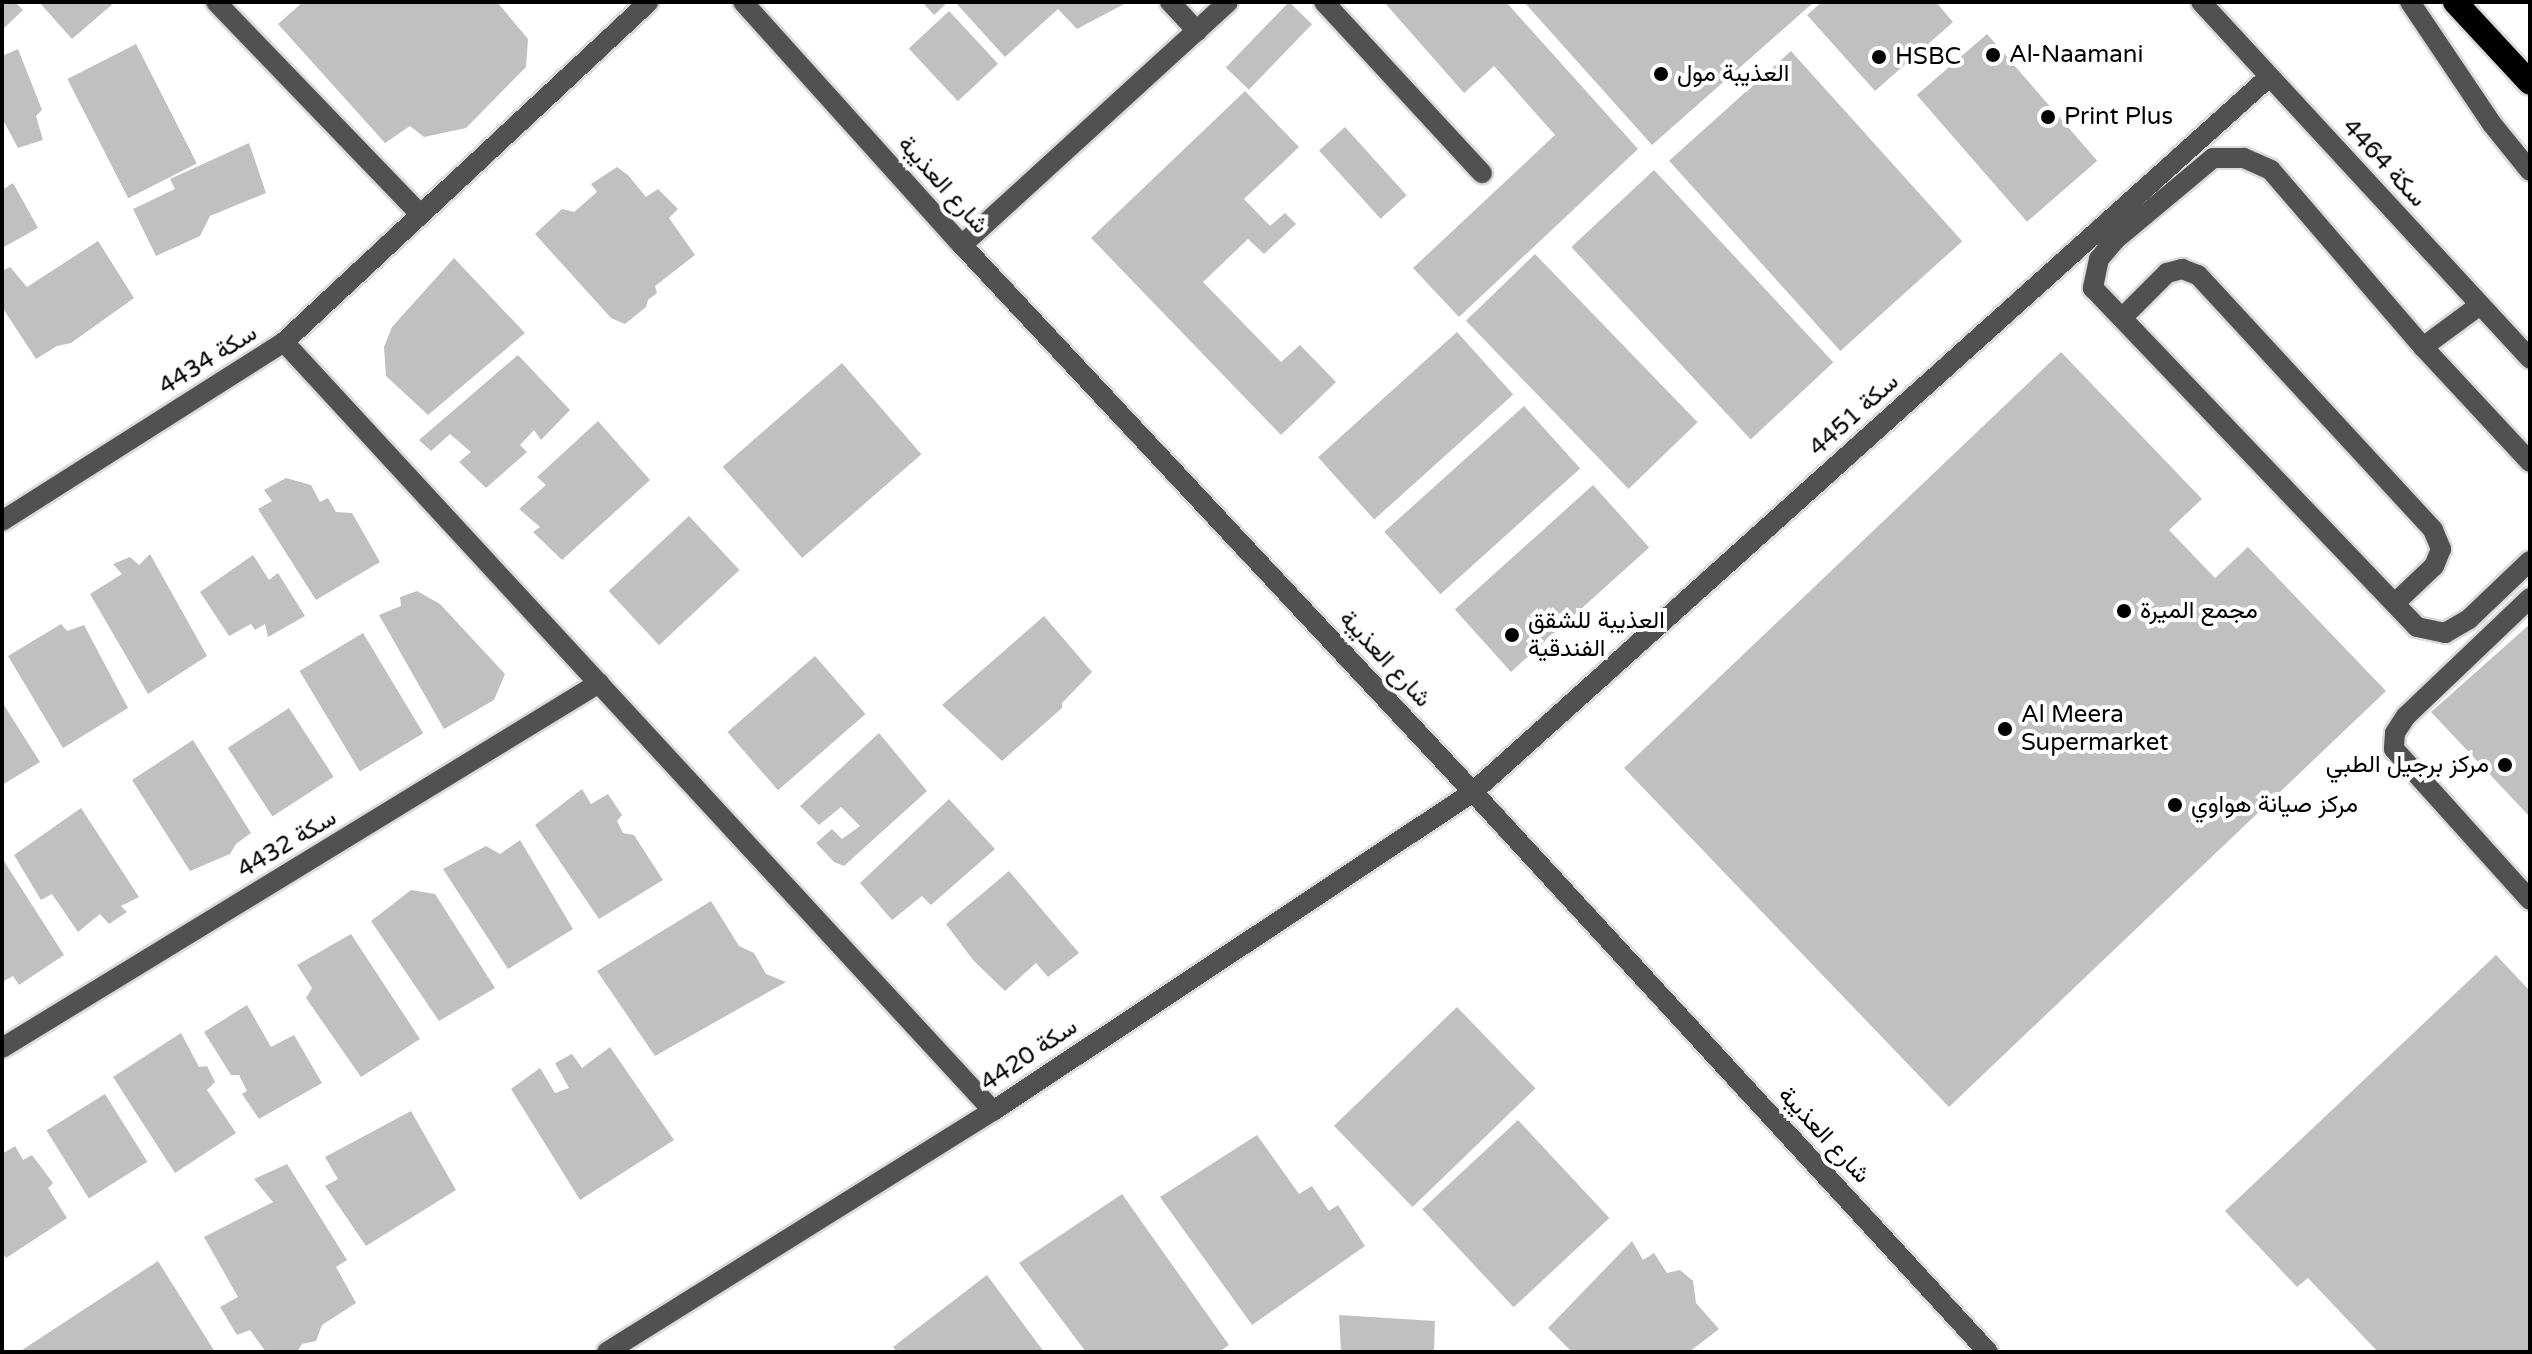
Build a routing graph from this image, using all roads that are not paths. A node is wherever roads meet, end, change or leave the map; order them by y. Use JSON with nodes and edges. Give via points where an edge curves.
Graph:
{"nodes":[{"id":1,"x":216,"y":2,"type":"edge"},
{"id":2,"x":648,"y":2,"type":"edge"},
{"id":3,"x":743,"y":2,"type":"edge"},
{"id":4,"x":1170,"y":2,"type":"edge"},
{"id":5,"x":1228,"y":2,"type":"edge"},
{"id":6,"x":1324,"y":2,"type":"edge"},
{"id":7,"x":2201,"y":2,"type":"edge"},
{"id":8,"x":2410,"y":2,"type":"edge"},
{"id":9,"x":2455,"y":2,"type":"edge"},
{"id":10,"x":1197,"y":31,"type":"junction"},
{"id":11,"x":2269,"y":77,"type":"junction"},
{"id":12,"x":2530,"y":83,"type":"edge"},
{"id":13,"x":2530,"y":171,"type":"edge"},
{"id":14,"x":1482,"y":173,"type":"dead end"},
{"id":15,"x":420,"y":214,"type":"junction"},
{"id":16,"x":962,"y":245,"type":"junction"},
{"id":17,"x":2480,"y":305,"type":"junction"},
{"id":18,"x":2122,"y":318,"type":"junction"},
{"id":19,"x":284,"y":342,"type":"junction"},
{"id":20,"x":2423,"y":347,"type":"junction"},
{"id":21,"x":2530,"y":359,"type":"edge"},
{"id":22,"x":2530,"y":462,"type":"edge"},
{"id":23,"x":2,"y":521,"type":"edge"},
{"id":24,"x":2530,"y":561,"type":"edge"},
{"id":25,"x":2530,"y":598,"type":"edge"},
{"id":26,"x":2395,"y":603,"type":"junction"},
{"id":27,"x":599,"y":683,"type":"junction"},
{"id":28,"x":1473,"y":792,"type":"junction"},
{"id":29,"x":2530,"y":900,"type":"edge"},
{"id":30,"x":2,"y":1048,"type":"edge"},
{"id":31,"x":993,"y":1111,"type":"junction"},
{"id":32,"x":607,"y":1352,"type":"edge"},
{"id":33,"x":1988,"y":1352,"type":"edge"}],
"edges":[{"from":1,"to":15,"type":"street"},
{"from":2,"to":15,"type":"street","name":"سكة 4434"},
{"from":3,"to":16,"type":"street","name":"شارع العذيبة"},
{"from":4,"to":10,"type":"street"},
{"from":5,"to":10,"type":"street"},
{"from":6,"to":14,"type":"street"},
{"from":7,"to":11,"type":"street","name":"سكة 4464"},
{"from":8,"to":13,"type":"street"},
{"from":9,"to":12,"type":"highway"},
{"from":10,"to":16,"type":"street"},
{"from":11,"to":17,"type":"street","name":"سكة 4464"},
{"from":11,"to":28,"type":"street","name":"سكة 4451"},
{"from":15,"to":19,"type":"street","name":"سكة 4434"},
{"from":16,"to":28,"type":"street","name":"شارع العذيبة"},
{"from":17,"to":20,"type":"street"},
{"from":17,"to":21,"type":"street","name":"سكة 4464"},
{"from":18,"to":20,"type":"street","via":[[2093,288],[2099,259],[2213,158],[2244,158],[2271,170]]},
{"from":18,"to":26,"type":"street"},
{"from":18,"to":26,"type":"street","via":[[2167,273],[2182,269],[2198,275],[2433,530],[2441,549],[2434,566]]},
{"from":19,"to":23,"type":"street","name":"سكة 4434"},
{"from":19,"to":27,"type":"street"},
{"from":20,"to":22,"type":"street"},
{"from":24,"to":26,"type":"street","via":[[2469,619],[2445,633],[2417,627]]},
{"from":25,"to":29,"type":"street","via":[[2406,716],[2395,733],[2394,749]]},
{"from":27,"to":30,"type":"street","name":"سكة 4432"},
{"from":27,"to":31,"type":"street"},
{"from":28,"to":31,"type":"street","name":"سكة 4420"},
{"from":28,"to":33,"type":"street","name":"شارع العذيبة"},
{"from":31,"to":32,"type":"street","name":"سكة 4420"}]}
